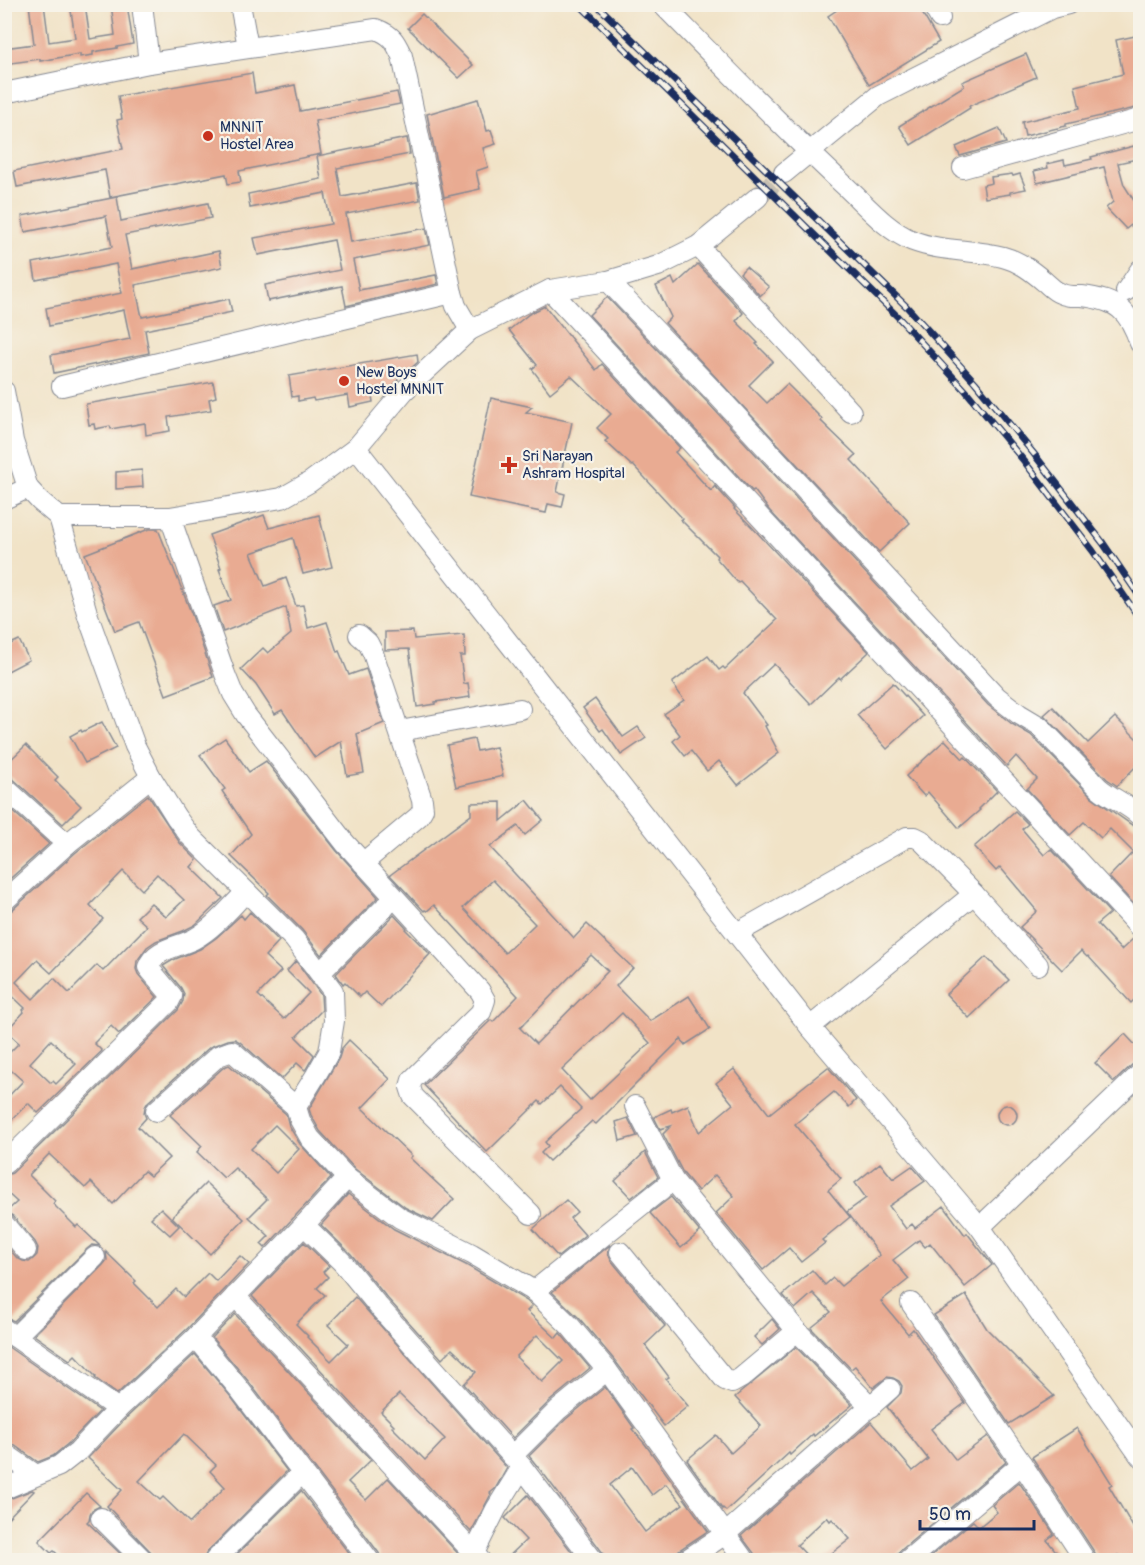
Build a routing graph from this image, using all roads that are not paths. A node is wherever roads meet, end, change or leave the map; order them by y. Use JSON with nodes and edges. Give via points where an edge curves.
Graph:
{"nodes":[{"id":1,"x":142,"y":4,"type":"edge"},
{"id":2,"x":240,"y":4,"type":"edge"},
{"id":3,"x":662,"y":4,"type":"edge"},
{"id":4,"x":1068,"y":4,"type":"edge"},
{"id":5,"x":248,"y":47,"type":"junction"},
{"id":6,"x":149,"y":63,"type":"junction"},
{"id":7,"x":4,"y":93,"type":"edge"},
{"id":8,"x":1140,"y":119,"type":"edge"},
{"id":9,"x":809,"y":152,"type":"junction"},
{"id":10,"x":963,"y":168,"type":"dead end"},
{"id":11,"x":784,"y":173,"type":"tunnel mouth"},
{"id":12,"x":758,"y":197,"type":"tunnel mouth"},
{"id":13,"x":698,"y":246,"type":"junction"},
{"id":14,"x":1140,"y":270,"type":"edge"},
{"id":15,"x":608,"y":281,"type":"junction"},
{"id":16,"x":550,"y":290,"type":"junction"},
{"id":17,"x":1126,"y":291,"type":"dead end"},
{"id":18,"x":452,"y":293,"type":"junction"},
{"id":19,"x":470,"y":330,"type":"junction"},
{"id":20,"x":1140,"y":343,"type":"edge"},
{"id":21,"x":62,"y":386,"type":"dead end"},
{"id":22,"x":4,"y":391,"type":"edge"},
{"id":23,"x":851,"y":412,"type":"dead end"},
{"id":24,"x":356,"y":448,"type":"junction"},
{"id":25,"x":28,"y":488,"type":"junction"},
{"id":26,"x":4,"y":499,"type":"edge"},
{"id":27,"x":170,"y":517,"type":"junction"},
{"id":28,"x":60,"y":518,"type":"junction"},
{"id":29,"x":359,"y":635,"type":"dead end"},
{"id":30,"x":520,"y":709,"type":"dead end"},
{"id":31,"x":400,"y":731,"type":"junction"},
{"id":32,"x":152,"y":777,"type":"junction"},
{"id":33,"x":4,"y":787,"type":"edge"},
{"id":34,"x":1140,"y":816,"type":"edge"},
{"id":35,"x":67,"y":844,"type":"junction"},
{"id":36,"x":363,"y":863,"type":"junction"},
{"id":37,"x":246,"y":892,"type":"junction"},
{"id":38,"x":974,"y":894,"type":"junction"},
{"id":39,"x":4,"y":901,"type":"edge"},
{"id":40,"x":385,"y":907,"type":"dead end"},
{"id":41,"x":1140,"y":928,"type":"edge"},
{"id":42,"x":737,"y":933,"type":"junction"},
{"id":43,"x":1038,"y":965,"type":"dead end"},
{"id":44,"x":320,"y":973,"type":"junction"},
{"id":45,"x":810,"y":1027,"type":"junction"},
{"id":46,"x":1140,"y":1074,"type":"edge"},
{"id":47,"x":635,"y":1106,"type":"dead end"},
{"id":48,"x":296,"y":1107,"type":"junction"},
{"id":49,"x":156,"y":1111,"type":"dead end"},
{"id":50,"x":4,"y":1164,"type":"edge"},
{"id":51,"x":347,"y":1178,"type":"junction"},
{"id":52,"x":673,"y":1180,"type":"junction"},
{"id":53,"x":531,"y":1214,"type":"dead end"},
{"id":54,"x":4,"y":1224,"type":"edge"},
{"id":55,"x":304,"y":1226,"type":"junction"},
{"id":56,"x":980,"y":1227,"type":"junction"},
{"id":57,"x":26,"y":1250,"type":"dead end"},
{"id":58,"x":620,"y":1252,"type":"dead end"},
{"id":59,"x":94,"y":1257,"type":"dead end"},
{"id":60,"x":534,"y":1291,"type":"junction"},
{"id":61,"x":235,"y":1296,"type":"junction"},
{"id":62,"x":912,"y":1303,"type":"dead end"},
{"id":63,"x":797,"y":1331,"type":"junction"},
{"id":64,"x":10,"y":1333,"type":"edge"},
{"id":65,"x":196,"y":1337,"type":"junction"},
{"id":66,"x":607,"y":1370,"type":"junction"},
{"id":67,"x":890,"y":1389,"type":"dead end"},
{"id":68,"x":871,"y":1407,"type":"junction"},
{"id":69,"x":118,"y":1409,"type":"junction"},
{"id":70,"x":4,"y":1453,"type":"edge"},
{"id":71,"x":1140,"y":1456,"type":"edge"},
{"id":72,"x":517,"y":1461,"type":"junction"},
{"id":73,"x":1022,"y":1464,"type":"junction"},
{"id":74,"x":302,"y":1473,"type":"junction"},
{"id":75,"x":36,"y":1475,"type":"junction"},
{"id":76,"x":4,"y":1489,"type":"edge"},
{"id":77,"x":101,"y":1518,"type":"dead end"},
{"id":78,"x":724,"y":1535,"type":"junction"},
{"id":79,"x":477,"y":1557,"type":"edge"},
{"id":80,"x":143,"y":1560,"type":"edge"},
{"id":81,"x":215,"y":1560,"type":"edge"},
{"id":82,"x":369,"y":1560,"type":"edge"},
{"id":83,"x":593,"y":1560,"type":"edge"},
{"id":84,"x":686,"y":1560,"type":"edge"},
{"id":85,"x":744,"y":1560,"type":"edge"},
{"id":86,"x":908,"y":1560,"type":"edge"},
{"id":87,"x":1085,"y":1560,"type":"edge"}],
"edges":[{"from":1,"to":6,"type":"street"},
{"from":2,"to":5,"type":"street"},
{"from":3,"to":9,"type":"street"},
{"from":4,"to":9,"type":"street","via":[[1052,8],[878,96]]},
{"from":5,"to":6,"type":"street"},
{"from":5,"to":18,"type":"street","via":[[376,29],[388,33],[402,56]]},
{"from":6,"to":7,"type":"street"},
{"from":8,"to":10,"type":"street"},
{"from":9,"to":11,"type":"street"},
{"from":9,"to":20,"type":"street","via":[[893,230],[936,248],[1003,257],[1031,270],[1058,293],[1111,302],[1130,320]]},
{"from":12,"to":13,"type":"street"},
{"from":13,"to":15,"type":"street","via":[[658,266]]},
{"from":13,"to":23,"type":"street"},
{"from":14,"to":17,"type":"street"},
{"from":15,"to":16,"type":"street"},
{"from":15,"to":34,"type":"street","via":[[997,697],[1039,726],[1108,796],[1127,804]]},
{"from":16,"to":19,"type":"street"},
{"from":16,"to":41,"type":"street"},
{"from":18,"to":19,"type":"street"},
{"from":18,"to":21,"type":"street"},
{"from":19,"to":24,"type":"street","via":[[404,391]]},
{"from":22,"to":25,"type":"street","via":[[13,441]]},
{"from":24,"to":27,"type":"street","via":[[282,498]]},
{"from":24,"to":42,"type":"street"},
{"from":25,"to":26,"type":"street"},
{"from":25,"to":28,"type":"street"},
{"from":27,"to":28,"type":"street"},
{"from":27,"to":36,"type":"street","via":[[233,694],[316,807]]},
{"from":28,"to":32,"type":"street","via":[[88,616],[135,746]]},
{"from":29,"to":31,"type":"street","via":[[373,653]]},
{"from":30,"to":31,"type":"street"},
{"from":31,"to":36,"type":"street","via":[[423,809]]},
{"from":32,"to":35,"type":"street"},
{"from":32,"to":37,"type":"street","via":[[190,836]]},
{"from":33,"to":35,"type":"street"},
{"from":35,"to":39,"type":"street"},
{"from":36,"to":53,"type":"street","via":[[485,1000],[481,1012],[412,1080],[413,1096]]},
{"from":37,"to":44,"type":"street","via":[[294,939]]},
{"from":37,"to":50,"type":"street","via":[[201,935],[150,960],[148,967],[171,996],[169,1002]]},
{"from":38,"to":42,"type":"street","via":[[921,840],[907,837]]},
{"from":38,"to":43,"type":"street"},
{"from":38,"to":45,"type":"street"},
{"from":40,"to":44,"type":"street"},
{"from":42,"to":45,"type":"street"},
{"from":44,"to":48,"type":"street","via":[[333,991],[329,1052]]},
{"from":45,"to":56,"type":"street"},
{"from":46,"to":56,"type":"street"},
{"from":47,"to":52,"type":"street"},
{"from":48,"to":49,"type":"street","via":[[232,1051],[218,1056]]},
{"from":48,"to":51,"type":"street","via":[[310,1138]]},
{"from":51,"to":55,"type":"street"},
{"from":51,"to":60,"type":"street","via":[[400,1218]]},
{"from":52,"to":60,"type":"street"},
{"from":52,"to":63,"type":"street"},
{"from":54,"to":57,"type":"street"},
{"from":55,"to":61,"type":"street"},
{"from":55,"to":72,"type":"street","via":[[342,1262]]},
{"from":56,"to":71,"type":"street"},
{"from":58,"to":63,"type":"street","via":[[725,1380],[732,1383],[741,1378]]},
{"from":59,"to":64,"type":"street"},
{"from":60,"to":66,"type":"street"},
{"from":61,"to":65,"type":"street"},
{"from":61,"to":79,"type":"street"},
{"from":62,"to":73,"type":"street"},
{"from":63,"to":68,"type":"street"},
{"from":64,"to":69,"type":"street"},
{"from":65,"to":69,"type":"street"},
{"from":65,"to":74,"type":"street"},
{"from":66,"to":72,"type":"street","via":[[558,1410]]},
{"from":66,"to":78,"type":"street"},
{"from":67,"to":68,"type":"street"},
{"from":68,"to":78,"type":"street"},
{"from":69,"to":75,"type":"street","via":[[69,1459]]},
{"from":70,"to":75,"type":"street"},
{"from":72,"to":79,"type":"street"},
{"from":72,"to":83,"type":"street"},
{"from":73,"to":86,"type":"street"},
{"from":73,"to":87,"type":"street"},
{"from":74,"to":81,"type":"street"},
{"from":74,"to":82,"type":"street"},
{"from":75,"to":76,"type":"street"},
{"from":77,"to":80,"type":"street"},
{"from":78,"to":84,"type":"street"},
{"from":78,"to":85,"type":"street"}]}
